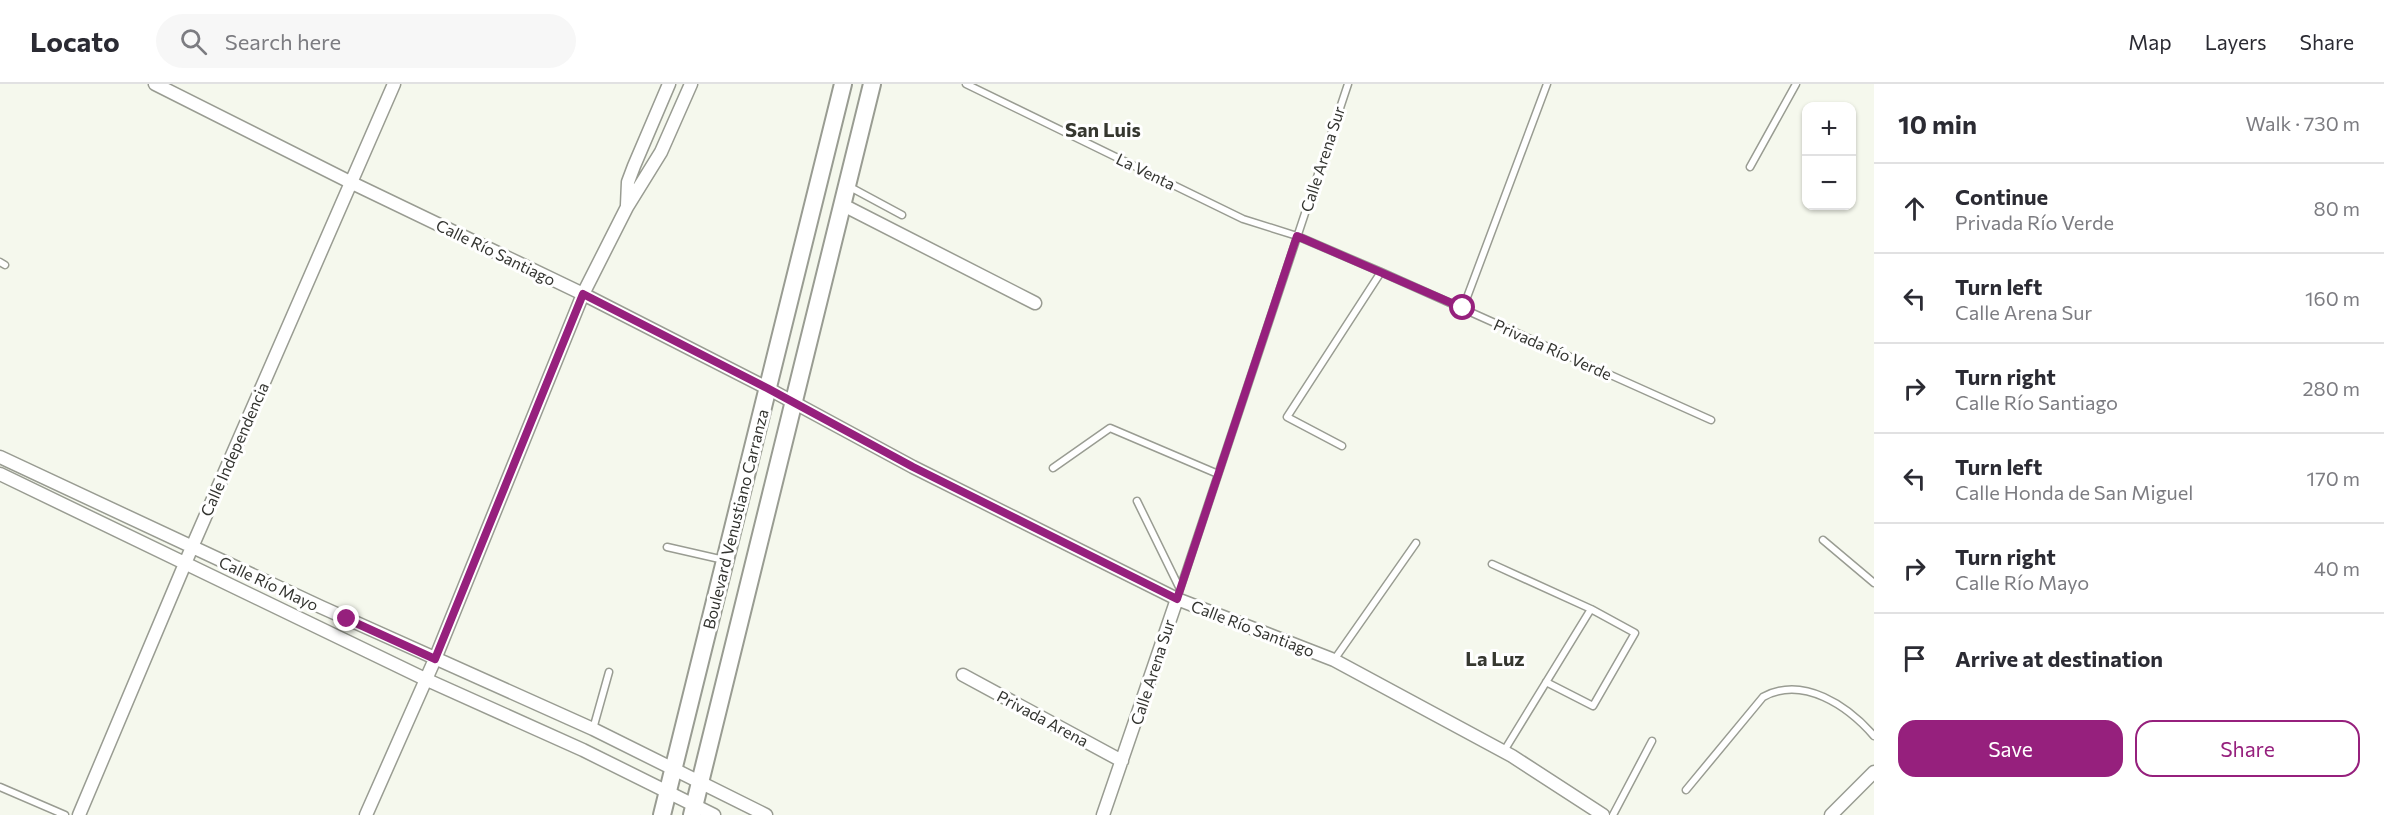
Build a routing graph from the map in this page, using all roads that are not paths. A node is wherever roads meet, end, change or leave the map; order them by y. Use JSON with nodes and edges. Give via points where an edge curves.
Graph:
{"nodes":[{"id":1,"x":155,"y":84,"type":"edge"},
{"id":2,"x":394,"y":84,"type":"edge"},
{"id":3,"x":669,"y":84,"type":"edge"},
{"id":4,"x":691,"y":84,"type":"edge"},
{"id":5,"x":843,"y":84,"type":"edge"},
{"id":6,"x":872,"y":84,"type":"edge"},
{"id":7,"x":966,"y":84,"type":"edge"},
{"id":8,"x":1347,"y":84,"type":"edge"},
{"id":9,"x":1547,"y":84,"type":"edge"},
{"id":10,"x":1796,"y":84,"type":"edge"},
{"id":11,"x":1750,"y":167,"type":"dead end"},
{"id":12,"x":351,"y":182,"type":"junction"},
{"id":13,"x":847,"y":186,"type":"junction"},
{"id":14,"x":843,"y":205,"type":"junction"},
{"id":15,"x":627,"y":207,"type":"junction"},
{"id":16,"x":902,"y":215,"type":"dead end"},
{"id":17,"x":1297,"y":236,"type":"junction"},
{"id":18,"x":1380,"y":272,"type":"junction"},
{"id":19,"x":583,"y":294,"type":"junction"},
{"id":20,"x":1035,"y":303,"type":"dead end"},
{"id":21,"x":1463,"y":308,"type":"junction"},
{"id":22,"x":767,"y":388,"type":"junction"},
{"id":23,"x":794,"y":402,"type":"junction"},
{"id":24,"x":1710,"y":420,"type":"dead end"},
{"id":25,"x":1342,"y":446,"type":"dead end"},
{"id":26,"x":0,"y":457,"type":"edge"},
{"id":27,"x":1053,"y":468,"type":"dead end"},
{"id":28,"x":0,"y":474,"type":"edge"},
{"id":29,"x":1218,"y":474,"type":"junction"},
{"id":30,"x":1137,"y":501,"type":"dead end"},
{"id":31,"x":1823,"y":540,"type":"dead end"},
{"id":32,"x":1416,"y":543,"type":"dead end"},
{"id":33,"x":192,"y":547,"type":"junction"},
{"id":34,"x":667,"y":547,"type":"dead end"},
{"id":35,"x":725,"y":560,"type":"junction"},
{"id":36,"x":185,"y":563,"type":"junction"},
{"id":37,"x":1492,"y":564,"type":"dead end"},
{"id":38,"x":1874,"y":583,"type":"edge"},
{"id":39,"x":1178,"y":594,"type":"junction"},
{"id":40,"x":1590,"y":609,"type":"junction"},
{"id":41,"x":435,"y":659,"type":"junction"},
{"id":42,"x":1334,"y":660,"type":"junction"},
{"id":43,"x":609,"y":672,"type":"dead end"},
{"id":44,"x":963,"y":675,"type":"dead end"},
{"id":45,"x":425,"y":679,"type":"junction"},
{"id":46,"x":1546,"y":682,"type":"junction"},
{"id":47,"x":593,"y":729,"type":"junction"},
{"id":48,"x":1874,"y":736,"type":"edge"},
{"id":49,"x":1652,"y":741,"type":"dead end"},
{"id":50,"x":583,"y":750,"type":"junction"},
{"id":51,"x":1504,"y":751,"type":"junction"},
{"id":52,"x":1122,"y":761,"type":"junction"},
{"id":53,"x":673,"y":770,"type":"junction"},
{"id":54,"x":1874,"y":772,"type":"edge"},
{"id":55,"x":700,"y":783,"type":"junction"},
{"id":56,"x":0,"y":787,"type":"edge"},
{"id":57,"x":1686,"y":790,"type":"dead end"},
{"id":58,"x":667,"y":792,"type":"junction"},
{"id":59,"x":693,"y":810,"type":"edge"},
{"id":60,"x":65,"y":815,"type":"edge"},
{"id":61,"x":79,"y":815,"type":"edge"},
{"id":62,"x":366,"y":815,"type":"edge"},
{"id":63,"x":662,"y":815,"type":"edge"},
{"id":64,"x":714,"y":815,"type":"edge"},
{"id":65,"x":766,"y":815,"type":"edge"},
{"id":66,"x":1103,"y":815,"type":"edge"},
{"id":67,"x":1603,"y":815,"type":"edge"},
{"id":68,"x":1613,"y":815,"type":"edge"},
{"id":69,"x":1831,"y":815,"type":"edge"}],
"edges":[{"from":1,"to":12,"type":"street","name":"Calle Río Santiago"},
{"from":2,"to":12,"type":"street","name":"Calle Independencia"},
{"from":3,"to":15,"type":"street","via":[[628,182]]},
{"from":4,"to":15,"type":"street","via":[[662,152]]},
{"from":5,"to":22,"type":"main road","name":"Boulevard Venustiano Carranza"},
{"from":6,"to":13,"type":"main road","name":"Boulevard Venustiano Carranza"},
{"from":7,"to":17,"type":"lane","name":"La Venta","via":[[1244,219]]},
{"from":8,"to":17,"type":"lane","name":"Calle Arena Sur"},
{"from":9,"to":21,"type":"lane"},
{"from":10,"to":11,"type":"lane"},
{"from":12,"to":19,"type":"street","name":"Calle Río Santiago"},
{"from":12,"to":33,"type":"street","name":"Calle Independencia"},
{"from":13,"to":14,"type":"main road","name":"Boulevard Venustiano Carranza"},
{"from":13,"to":16,"type":"lane"},
{"from":14,"to":20,"type":"street"},
{"from":14,"to":23,"type":"main road","name":"Boulevard Venustiano Carranza"},
{"from":15,"to":19,"type":"street"},
{"from":17,"to":18,"type":"lane","name":"Privada Río Verde"},
{"from":17,"to":29,"type":"lane","name":"Calle Arena Sur"},
{"from":18,"to":21,"type":"lane","name":"Privada Río Verde"},
{"from":18,"to":25,"type":"lane","via":[[1287,417]]},
{"from":19,"to":22,"type":"street","name":"Calle Río Santiago"},
{"from":19,"to":41,"type":"street"},
{"from":21,"to":24,"type":"lane","name":"Privada Río Verde"},
{"from":22,"to":23,"type":"street","name":"Calle Río Santiago"},
{"from":22,"to":35,"type":"main road","name":"Boulevard Venustiano Carranza"},
{"from":23,"to":39,"type":"street","name":"Calle Río Santiago","via":[[913,467]]},
{"from":23,"to":55,"type":"main road","name":"Boulevard Venustiano Carranza"},
{"from":26,"to":33,"type":"street","name":"Calle Río Mayo"},
{"from":27,"to":29,"type":"lane","via":[[1110,429]]},
{"from":28,"to":36,"type":"street","name":"Calle Río Mayo"},
{"from":29,"to":39,"type":"lane","name":"Calle Arena Sur"},
{"from":30,"to":39,"type":"lane"},
{"from":31,"to":38,"type":"lane"},
{"from":32,"to":42,"type":"lane"},
{"from":33,"to":36,"type":"street","name":"Calle Independencia"},
{"from":33,"to":41,"type":"street","name":"Calle Río Mayo"},
{"from":34,"to":35,"type":"lane"},
{"from":35,"to":53,"type":"main road","name":"Boulevard Venustiano Carranza"},
{"from":36,"to":45,"type":"street","name":"Calle Río Mayo"},
{"from":36,"to":61,"type":"street","name":"Calle Independencia"},
{"from":37,"to":40,"type":"lane"},
{"from":39,"to":42,"type":"street","name":"Calle Río Santiago"},
{"from":39,"to":52,"type":"street","name":"Calle Arena Sur"},
{"from":40,"to":46,"type":"lane"},
{"from":40,"to":46,"type":"lane","via":[[1635,633],[1593,706]]},
{"from":41,"to":45,"type":"street"},
{"from":41,"to":47,"type":"street","name":"Calle Río Mayo"},
{"from":42,"to":51,"type":"street","name":"Calle Río Santiago"},
{"from":43,"to":47,"type":"lane"},
{"from":44,"to":52,"type":"street","name":"Privada Arena"},
{"from":45,"to":50,"type":"street","name":"Calle Río Mayo"},
{"from":45,"to":62,"type":"street"},
{"from":46,"to":51,"type":"lane"},
{"from":47,"to":50,"type":"street"},
{"from":47,"to":53,"type":"street","name":"Calle Río Mayo"},
{"from":48,"to":57,"type":"lane","via":[[1834,701],[1800,690],[1774,691],[1763,697]]},
{"from":49,"to":68,"type":"lane"},
{"from":50,"to":58,"type":"street","name":"Calle Río Mayo"},
{"from":51,"to":67,"type":"street","name":"Calle Río Santiago"},
{"from":52,"to":66,"type":"street","name":"Calle Arena Sur"},
{"from":53,"to":55,"type":"street","name":"Calle Río Mayo"},
{"from":53,"to":58,"type":"main road","name":"Boulevard Venustiano Carranza"},
{"from":54,"to":69,"type":"street"},
{"from":55,"to":59,"type":"main road","name":"Boulevard Venustiano Carranza"},
{"from":55,"to":65,"type":"street","name":"Calle Río Mayo"},
{"from":56,"to":60,"type":"lane"},
{"from":58,"to":59,"type":"street","name":"Calle Río Mayo"},
{"from":58,"to":63,"type":"main road","name":"Boulevard Venustiano Carranza"},
{"from":59,"to":64,"type":"street","name":"Calle Río Mayo"}]}
